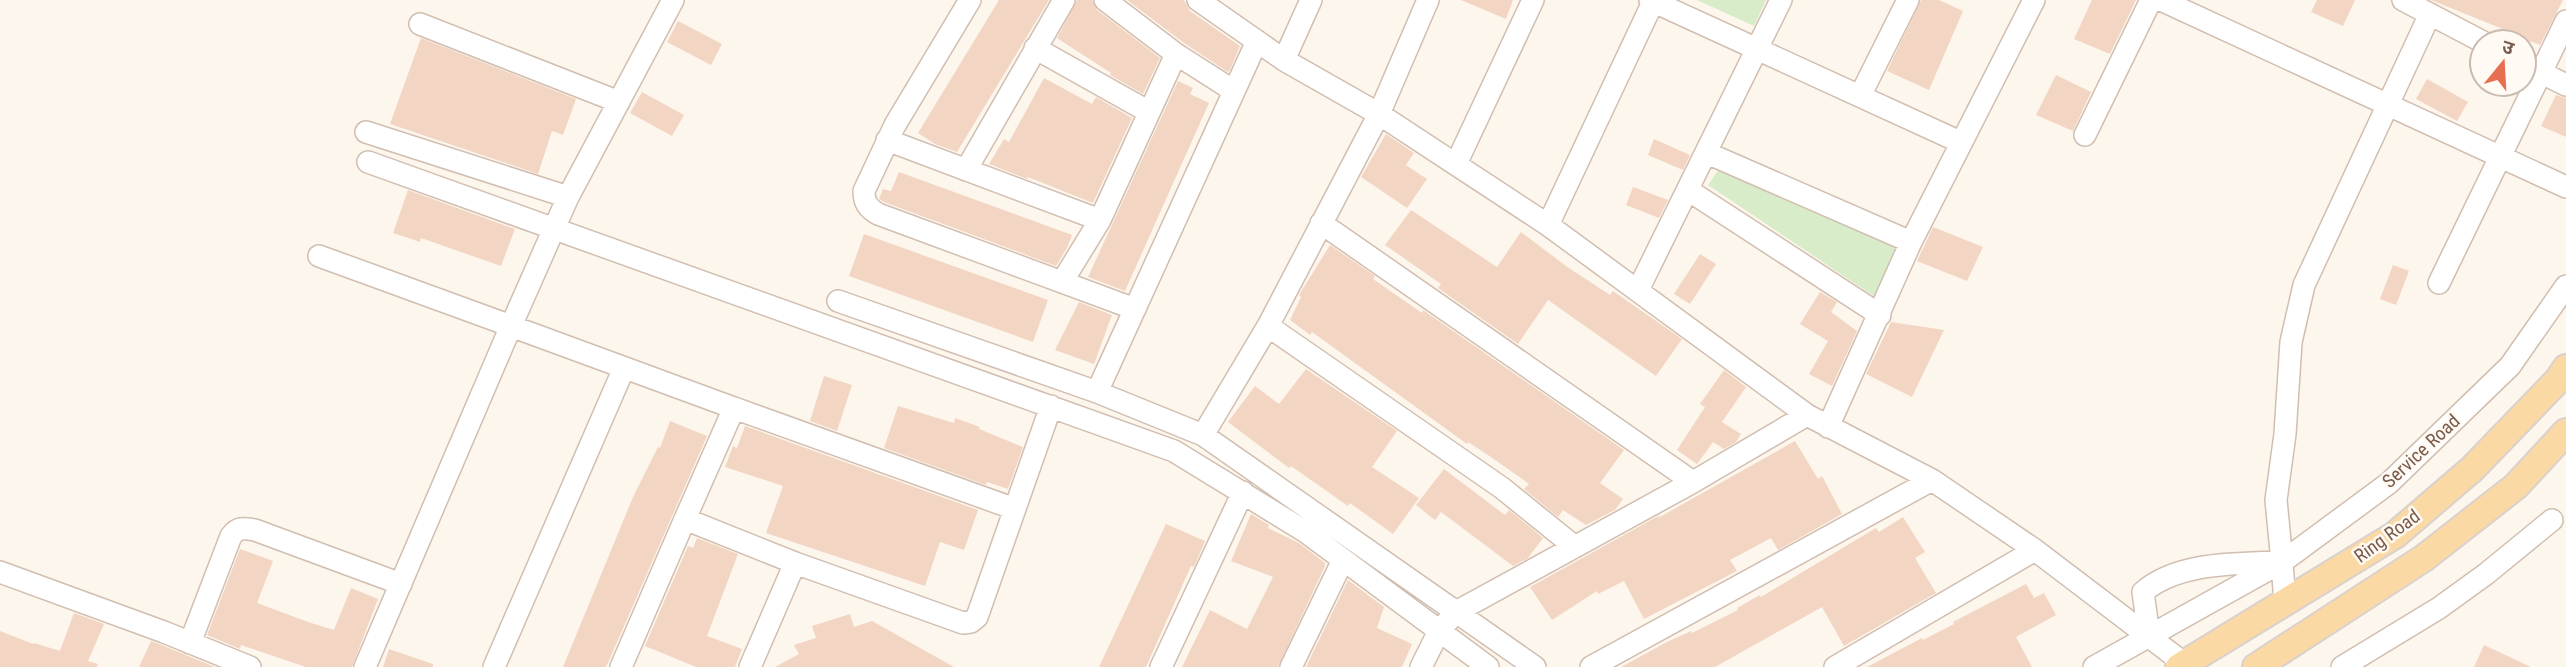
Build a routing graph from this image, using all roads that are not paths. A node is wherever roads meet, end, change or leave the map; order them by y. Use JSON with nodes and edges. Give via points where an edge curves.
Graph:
{"nodes":[{"id":1,"x":673,"y":0,"type":"edge"},
{"id":2,"x":970,"y":0,"type":"edge"},
{"id":3,"x":1064,"y":0,"type":"edge"},
{"id":4,"x":1105,"y":0,"type":"edge"},
{"id":5,"x":1198,"y":0,"type":"edge"},
{"id":6,"x":1311,"y":0,"type":"edge"},
{"id":7,"x":1428,"y":0,"type":"edge"},
{"id":8,"x":1533,"y":0,"type":"edge"},
{"id":9,"x":1782,"y":0,"type":"edge"},
{"id":10,"x":1908,"y":0,"type":"edge"},
{"id":11,"x":2034,"y":0,"type":"edge"},
{"id":12,"x":2151,"y":0,"type":"edge"},
{"id":13,"x":2161,"y":0,"type":"edge"},
{"id":14,"x":2403,"y":0,"type":"edge"},
{"id":15,"x":1652,"y":1,"type":"edge"},
{"id":16,"x":2430,"y":14,"type":"junction"},
{"id":17,"x":2566,"y":21,"type":"edge"},
{"id":18,"x":420,"y":24,"type":"dead end"},
{"id":19,"x":2468,"y":34,"type":"edge"},
{"id":20,"x":1257,"y":41,"type":"junction"},
{"id":21,"x":1035,"y":48,"type":"junction"},
{"id":22,"x":1756,"y":49,"type":"junction"},
{"id":23,"x":1176,"y":54,"type":"junction"},
{"id":24,"x":1284,"y":60,"type":"junction"},
{"id":25,"x":2538,"y":60,"type":"edge"},
{"id":26,"x":2538,"y":71,"type":"edge"},
{"id":27,"x":2566,"y":85,"type":"edge"},
{"id":28,"x":1234,"y":91,"type":"junction"},
{"id":29,"x":1860,"y":96,"type":"junction"},
{"id":30,"x":2522,"y":98,"type":"edge"},
{"id":31,"x":619,"y":102,"type":"junction"},
{"id":32,"x":2388,"y":105,"type":"junction"},
{"id":33,"x":1149,"y":112,"type":"junction"},
{"id":34,"x":1379,"y":114,"type":"junction"},
{"id":35,"x":366,"y":132,"type":"dead end"},
{"id":36,"x":2085,"y":135,"type":"dead end"},
{"id":37,"x":887,"y":140,"type":"junction"},
{"id":38,"x":1960,"y":142,"type":"junction"},
{"id":39,"x":1707,"y":153,"type":"junction"},
{"id":40,"x":2501,"y":157,"type":"junction"},
{"id":41,"x":368,"y":162,"type":"dead end"},
{"id":42,"x":1456,"y":164,"type":"junction"},
{"id":43,"x":965,"y":170,"type":"junction"},
{"id":44,"x":2566,"y":187,"type":"edge"},
{"id":45,"x":1688,"y":190,"type":"junction"},
{"id":46,"x":568,"y":197,"type":"junction"},
{"id":47,"x":1100,"y":220,"type":"junction"},
{"id":48,"x":1321,"y":223,"type":"junction"},
{"id":49,"x":1548,"y":225,"type":"junction"},
{"id":50,"x":554,"y":228,"type":"junction"},
{"id":51,"x":1911,"y":242,"type":"junction"},
{"id":52,"x":319,"y":256,"type":"dead end"},
{"id":53,"x":1062,"y":282,"type":"junction"},
{"id":54,"x":2439,"y":283,"type":"dead end"},
{"id":55,"x":2566,"y":286,"type":"edge"},
{"id":56,"x":1638,"y":290,"type":"junction"},
{"id":57,"x":838,"y":301,"type":"dead end"},
{"id":58,"x":1135,"y":309,"type":"junction"},
{"id":59,"x":1880,"y":315,"type":"junction"},
{"id":60,"x":511,"y":326,"type":"junction"},
{"id":61,"x":1268,"y":326,"type":"junction"},
{"id":62,"x":624,"y":368,"type":"junction"},
{"id":63,"x":2566,"y":368,"type":"edge"},
{"id":64,"x":1093,"y":390,"type":"junction"},
{"id":65,"x":1051,"y":406,"type":"junction"},
{"id":66,"x":734,"y":408,"type":"junction"},
{"id":67,"x":1807,"y":415,"type":"junction"},
{"id":68,"x":1077,"y":416,"type":"junction"},
{"id":69,"x":1828,"y":427,"type":"junction"},
{"id":70,"x":2566,"y":432,"type":"edge"},
{"id":71,"x":1203,"y":435,"type":"junction"},
{"id":72,"x":1932,"y":480,"type":"junction"},
{"id":73,"x":1693,"y":482,"type":"junction"},
{"id":74,"x":1243,"y":492,"type":"junction"},
{"id":75,"x":1015,"y":509,"type":"junction"},
{"id":76,"x":685,"y":519,"type":"junction"},
{"id":77,"x":2552,"y":520,"type":"dead end"},
{"id":78,"x":1576,"y":547,"type":"junction"},
{"id":79,"x":2035,"y":550,"type":"junction"},
{"id":80,"x":1343,"y":560,"type":"junction"},
{"id":81,"x":2281,"y":562,"type":"junction"},
{"id":82,"x":795,"y":563,"type":"junction"},
{"id":83,"x":0,"y":572,"type":"edge"},
{"id":84,"x":401,"y":584,"type":"junction"},
{"id":85,"x":2285,"y":604,"type":"junction"},
{"id":86,"x":1456,"y":612,"type":"junction"},
{"id":87,"x":1439,"y":631,"type":"junction"},
{"id":88,"x":2306,"y":635,"type":"junction"},
{"id":89,"x":2149,"y":636,"type":"junction"},
{"id":90,"x":190,"y":643,"type":"junction"},
{"id":91,"x":2182,"y":665,"type":"edge"},
{"id":92,"x":250,"y":667,"type":"edge"},
{"id":93,"x":365,"y":667,"type":"edge"},
{"id":94,"x":494,"y":667,"type":"edge"},
{"id":95,"x":621,"y":667,"type":"edge"},
{"id":96,"x":750,"y":667,"type":"edge"},
{"id":97,"x":1161,"y":667,"type":"edge"},
{"id":98,"x":1291,"y":667,"type":"edge"},
{"id":99,"x":1421,"y":667,"type":"edge"},
{"id":100,"x":1488,"y":667,"type":"edge"},
{"id":101,"x":1535,"y":667,"type":"edge"},
{"id":102,"x":1591,"y":667,"type":"edge"},
{"id":103,"x":1835,"y":667,"type":"edge"},
{"id":104,"x":2094,"y":667,"type":"edge"},
{"id":105,"x":2256,"y":667,"type":"edge"},
{"id":106,"x":2342,"y":667,"type":"edge"}],
"edges":[{"from":1,"to":31,"type":"street"},
{"from":2,"to":37,"type":"street"},
{"from":3,"to":21,"type":"street"},
{"from":4,"to":23,"type":"street"},
{"from":5,"to":20,"type":"street"},
{"from":6,"to":24,"type":"street"},
{"from":7,"to":34,"type":"street"},
{"from":8,"to":42,"type":"street"},
{"from":9,"to":22,"type":"street"},
{"from":10,"to":29,"type":"street"},
{"from":11,"to":38,"type":"street"},
{"from":12,"to":36,"type":"street"},
{"from":13,"to":32,"type":"street"},
{"from":14,"to":16,"type":"street"},
{"from":15,"to":22,"type":"street"},
{"from":15,"to":49,"type":"street"},
{"from":16,"to":19,"type":"street"},
{"from":16,"to":32,"type":"street"},
{"from":17,"to":25,"type":"street"},
{"from":18,"to":31,"type":"street"},
{"from":20,"to":24,"type":"street"},
{"from":20,"to":28,"type":"street"},
{"from":21,"to":33,"type":"street"},
{"from":21,"to":43,"type":"street"},
{"from":22,"to":29,"type":"street"},
{"from":22,"to":39,"type":"street"},
{"from":23,"to":28,"type":"street"},
{"from":23,"to":33,"type":"street"},
{"from":24,"to":34,"type":"street"},
{"from":26,"to":27,"type":"street"},
{"from":28,"to":58,"type":"street"},
{"from":29,"to":38,"type":"street"},
{"from":30,"to":40,"type":"street"},
{"from":31,"to":46,"type":"street"},
{"from":32,"to":40,"type":"street"},
{"from":32,"to":81,"type":"street","via":[[2304,285],[2291,342],[2276,500]]},
{"from":33,"to":47,"type":"street"},
{"from":34,"to":42,"type":"street"},
{"from":34,"to":48,"type":"street"},
{"from":35,"to":46,"type":"street"},
{"from":37,"to":43,"type":"street"},
{"from":37,"to":53,"type":"street","via":[[864,191],[870,209]]},
{"from":38,"to":51,"type":"street"},
{"from":39,"to":45,"type":"street"},
{"from":39,"to":51,"type":"street"},
{"from":40,"to":44,"type":"street"},
{"from":40,"to":54,"type":"street"},
{"from":41,"to":50,"type":"street"},
{"from":42,"to":49,"type":"street"},
{"from":43,"to":47,"type":"street"},
{"from":45,"to":56,"type":"street"},
{"from":45,"to":59,"type":"street"},
{"from":46,"to":50,"type":"street"},
{"from":47,"to":53,"type":"street"},
{"from":48,"to":61,"type":"street"},
{"from":48,"to":73,"type":"street"},
{"from":49,"to":56,"type":"street"},
{"from":50,"to":60,"type":"street"},
{"from":50,"to":65,"type":"street"},
{"from":51,"to":59,"type":"street"},
{"from":52,"to":60,"type":"street"},
{"from":53,"to":58,"type":"street"},
{"from":55,"to":81,"type":"street","name":"Service Road","via":[[2510,366],[2389,483]]},
{"from":56,"to":67,"type":"street"},
{"from":57,"to":64,"type":"street"},
{"from":58,"to":64,"type":"street"},
{"from":59,"to":69,"type":"street"},
{"from":60,"to":62,"type":"street"},
{"from":60,"to":84,"type":"street"},
{"from":61,"to":71,"type":"street"},
{"from":61,"to":78,"type":"street","via":[[1502,488]]},
{"from":62,"to":66,"type":"street"},
{"from":62,"to":94,"type":"street"},
{"from":63,"to":85,"type":"main road","name":"Ring Road","via":[[2472,469],[2395,535]]},
{"from":64,"to":68,"type":"street"},
{"from":64,"to":71,"type":"street"},
{"from":65,"to":68,"type":"street"},
{"from":65,"to":75,"type":"street"},
{"from":66,"to":75,"type":"street"},
{"from":66,"to":76,"type":"street"},
{"from":67,"to":69,"type":"street"},
{"from":67,"to":73,"type":"street"},
{"from":68,"to":74,"type":"street","via":[[1174,451]]},
{"from":69,"to":72,"type":"street"},
{"from":70,"to":88,"type":"main road","name":"Ring Road","via":[[2516,486],[2424,558]]},
{"from":71,"to":86,"type":"street"},
{"from":72,"to":79,"type":"street"},
{"from":72,"to":102,"type":"street"},
{"from":73,"to":78,"type":"street"},
{"from":74,"to":80,"type":"street"},
{"from":74,"to":97,"type":"street"},
{"from":75,"to":82,"type":"street","via":[[977,617],[971,622]]},
{"from":76,"to":82,"type":"street"},
{"from":76,"to":95,"type":"street"},
{"from":77,"to":106,"type":"street","via":[[2439,608]]},
{"from":78,"to":86,"type":"street"},
{"from":79,"to":89,"type":"street"},
{"from":79,"to":103,"type":"street"},
{"from":80,"to":87,"type":"street"},
{"from":80,"to":98,"type":"street"},
{"from":81,"to":85,"type":"street"},
{"from":81,"to":89,"type":"street","name":"Service Road"},
{"from":81,"to":89,"type":"street","via":[[2213,565],[2156,581],[2143,593]]},
{"from":82,"to":96,"type":"street"},
{"from":83,"to":90,"type":"street"},
{"from":84,"to":90,"type":"street","via":[[255,530],[236,529]]},
{"from":84,"to":93,"type":"street"},
{"from":85,"to":88,"type":"main road"},
{"from":85,"to":91,"type":"main road","name":"Ring Road"},
{"from":86,"to":87,"type":"street"},
{"from":86,"to":101,"type":"street"},
{"from":87,"to":99,"type":"street"},
{"from":87,"to":100,"type":"street"},
{"from":88,"to":105,"type":"main road","name":"Ring Road"},
{"from":89,"to":91,"type":"street"},
{"from":89,"to":104,"type":"street","name":"Service Road"},
{"from":90,"to":92,"type":"street"}]}
